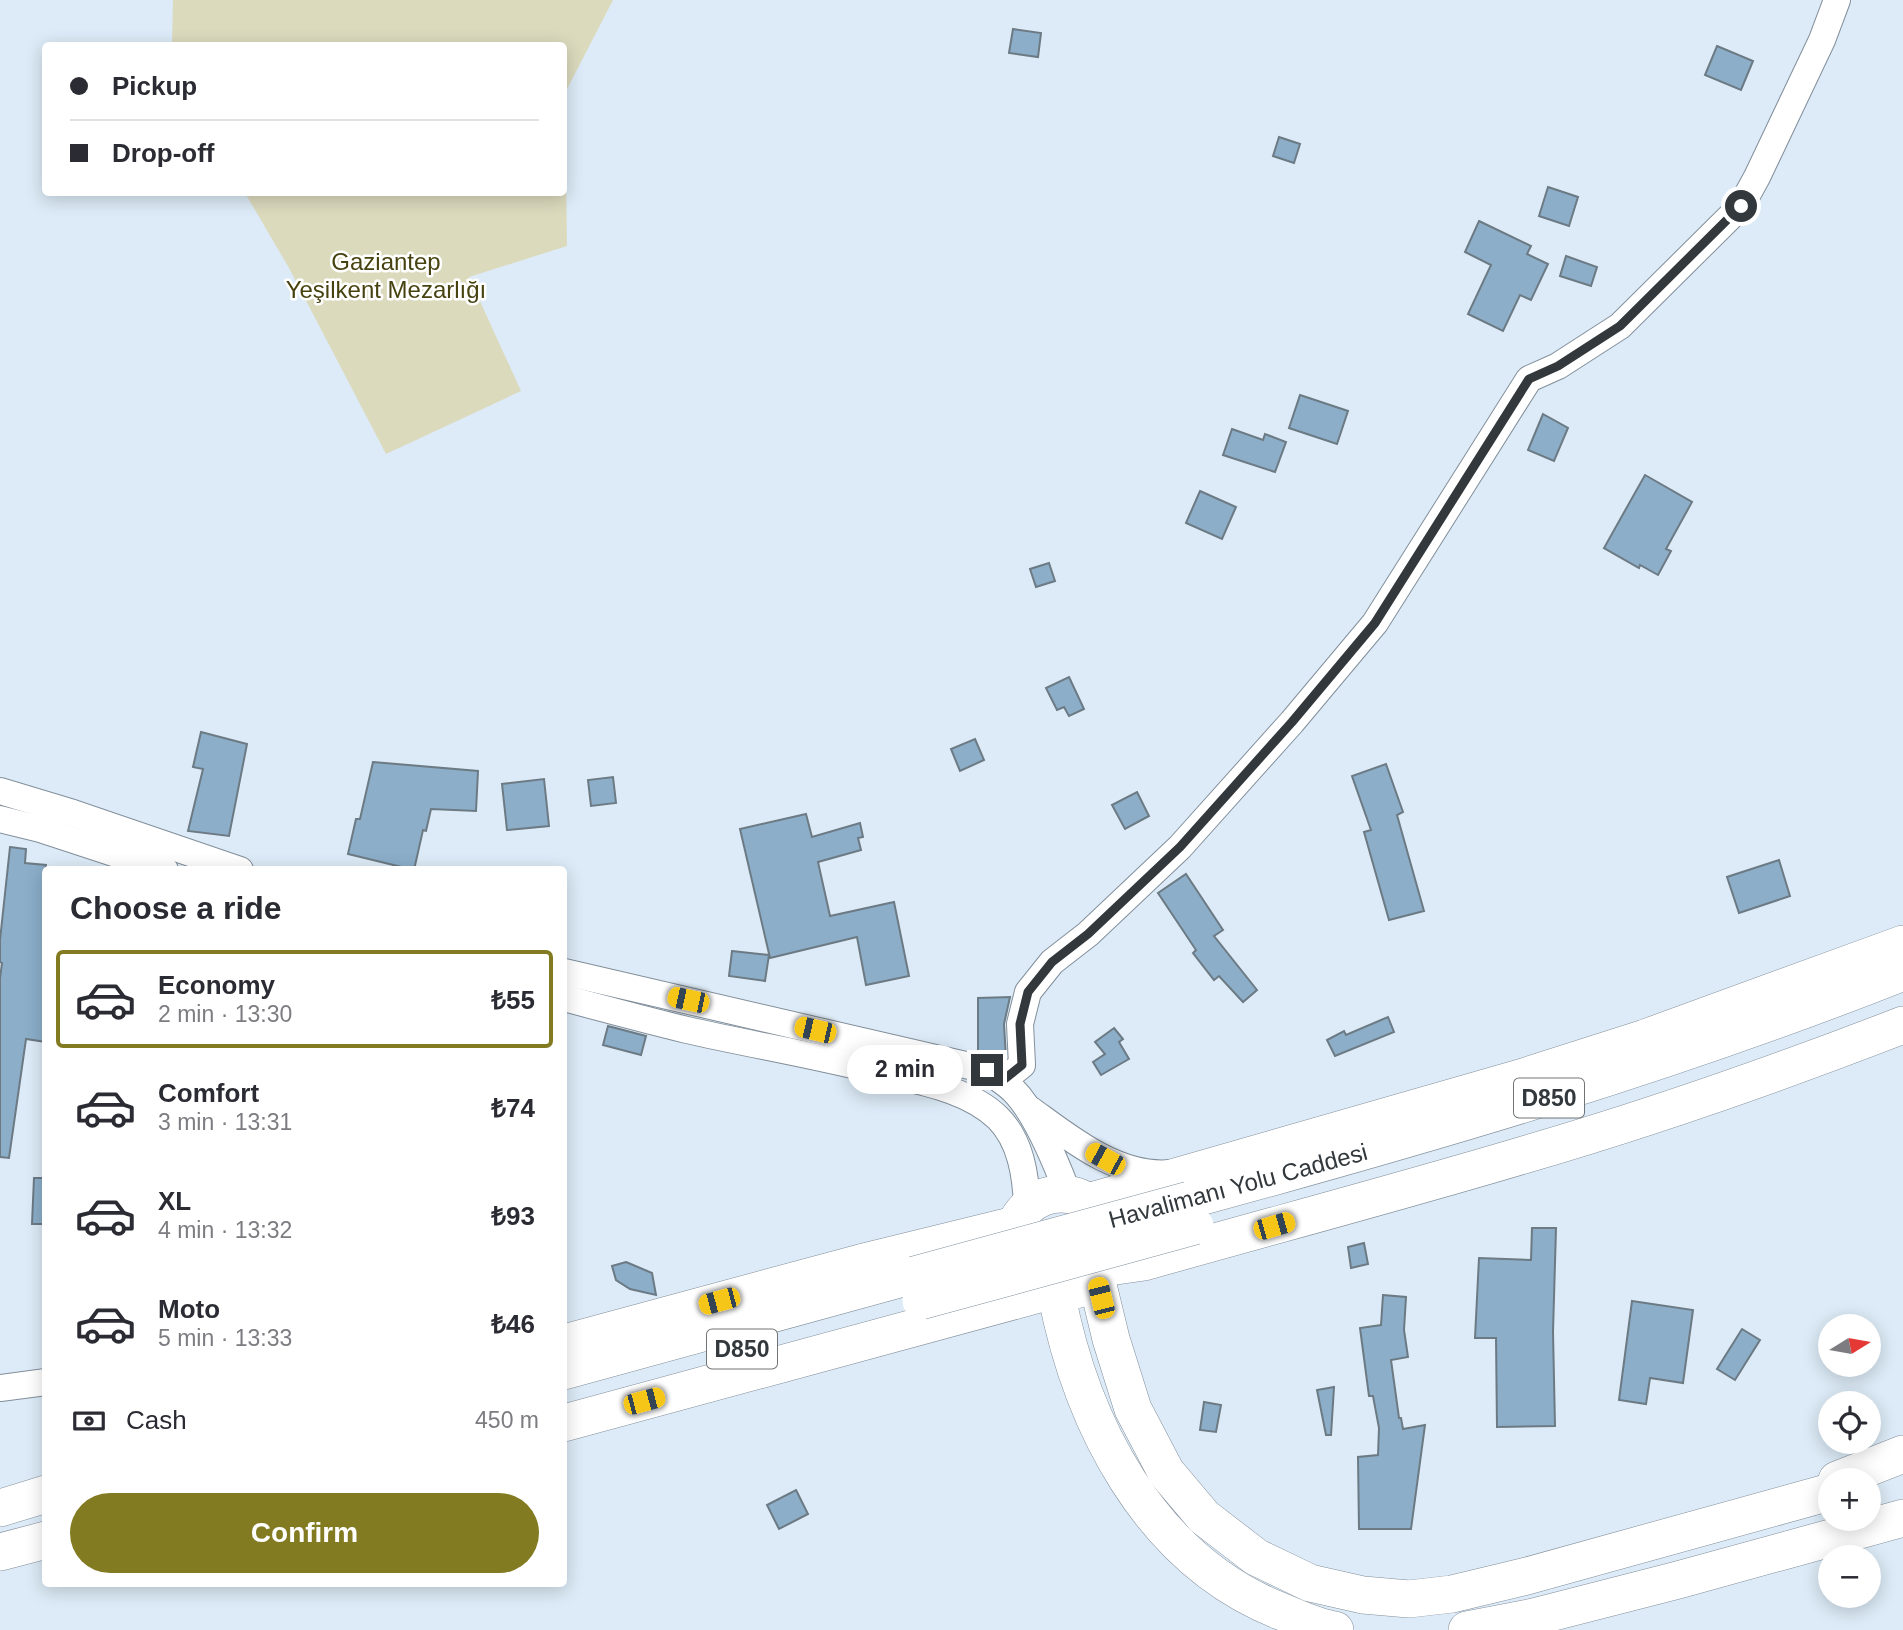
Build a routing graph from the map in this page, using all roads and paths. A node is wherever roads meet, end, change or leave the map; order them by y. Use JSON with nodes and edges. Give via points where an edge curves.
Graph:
{"nodes":[{"id":1,"x":1837,"y":0,"type":"edge"},
{"id":2,"x":0,"y":791,"type":"edge"},
{"id":3,"x":0,"y":818,"type":"edge"},
{"id":4,"x":153,"y":866,"type":"edge"},
{"id":5,"x":228,"y":866,"type":"edge"},
{"id":6,"x":1903,"y":944,"type":"edge"},
{"id":7,"x":1903,"y":972,"type":"edge"},
{"id":8,"x":567,"y":973,"type":"edge"},
{"id":9,"x":567,"y":999,"type":"edge"},
{"id":10,"x":1903,"y":1000,"type":"edge"},
{"id":11,"x":1903,"y":1026,"type":"edge"},
{"id":12,"x":1002,"y":1081,"type":"junction"},
{"id":13,"x":1026,"y":1107,"type":"junction"},
{"id":14,"x":1078,"y":1198,"type":"junction"},
{"id":15,"x":1191,"y":1199,"type":"junction"},
{"id":16,"x":1021,"y":1216,"type":"junction"},
{"id":17,"x":1099,"y":1273,"type":"junction"},
{"id":18,"x":918,"y":1288,"type":"junction"},
{"id":19,"x":1053,"y":1291,"type":"junction"},
{"id":20,"x":567,"y":1342,"type":"edge"},
{"id":21,"x":567,"y":1370,"type":"edge"},
{"id":22,"x":42,"y":1383,"type":"edge"},
{"id":23,"x":0,"y":1388,"type":"edge"},
{"id":24,"x":567,"y":1396,"type":"edge"},
{"id":25,"x":567,"y":1422,"type":"edge"},
{"id":26,"x":1903,"y":1454,"type":"edge"},
{"id":27,"x":1867,"y":1468,"type":"edge"},
{"id":28,"x":1903,"y":1473,"type":"edge"},
{"id":29,"x":1881,"y":1479,"type":"edge"},
{"id":30,"x":1818,"y":1487,"type":"edge"},
{"id":31,"x":42,"y":1495,"type":"edge"},
{"id":32,"x":1818,"y":1495,"type":"edge"},
{"id":33,"x":0,"y":1508,"type":"edge"},
{"id":34,"x":42,"y":1510,"type":"edge"},
{"id":35,"x":1903,"y":1518,"type":"edge"},
{"id":36,"x":0,"y":1520,"type":"edge"},
{"id":37,"x":1903,"y":1528,"type":"edge"},
{"id":38,"x":1667,"y":1536,"type":"junction"},
{"id":39,"x":42,"y":1541,"type":"edge"},
{"id":40,"x":42,"y":1548,"type":"edge"},
{"id":41,"x":0,"y":1554,"type":"edge"},
{"id":42,"x":1678,"y":1580,"type":"junction"},
{"id":43,"x":1335,"y":1630,"type":"edge"},
{"id":44,"x":1466,"y":1630,"type":"edge"}],
"edges":[{"from":1,"to":12,"type":"street","via":[[1741,206],[1620,326],[1529,379],[1375,623],[1180,847],[1052,962],[1028,992],[1020,1024],[1022,1065]]},
{"from":2,"to":5,"type":"street"},
{"from":3,"to":4,"type":"street"},
{"from":6,"to":15,"type":"highway"},
{"from":7,"to":15,"type":"highway","name":"Havalimanı Yolu Caddesi","number":"D850","via":[[1790,1017],[1554,1096]]},
{"from":8,"to":12,"type":"street","via":[[987,1070]]},
{"from":9,"to":16,"type":"street","via":[[688,1030],[824,1057],[972,1098],[998,1118],[1013,1138],[1023,1166]]},
{"from":10,"to":15,"type":"highway","name":"Havalimanı Yolu Caddesi","number":"D850","via":[[1646,1095],[1547,1126]]},
{"from":11,"to":17,"type":"highway","via":[[1798,1066],[1526,1155]]},
{"from":12,"to":13,"type":"street"},
{"from":13,"to":14,"type":"street"},
{"from":13,"to":15,"type":"street","via":[[1078,1144],[1105,1159],[1159,1174]]},
{"from":14,"to":15,"type":"highway"},
{"from":14,"to":16,"type":"highway","via":[[1047,1196]]},
{"from":14,"to":17,"type":"highway","via":[[1102,1217],[1107,1227],[1109,1248]]},
{"from":15,"to":18,"type":"highway","name":"Havalimanı Yolu Caddesi","number":"D850","bridge":true},
{"from":16,"to":19,"type":"highway","via":[[1012,1248],[1019,1269],[1035,1285]]},
{"from":16,"to":20,"type":"highway"},
{"from":17,"to":19,"type":"highway","via":[[1079,1289]]},
{"from":17,"to":38,"type":"highway","via":[[1111,1339],[1133,1409],[1166,1472],[1204,1517],[1256,1557],[1310,1583],[1409,1599],[1452,1594]]},
{"from":18,"to":21,"type":"highway","name":"Havalimanı Yolu Caddesi","number":"D850"},
{"from":18,"to":24,"type":"highway","name":"Havalimanı Yolu Caddesi","number":"D850"},
{"from":19,"to":25,"type":"highway"},
{"from":19,"to":43,"type":"highway","via":[[1094,1418],[1131,1488],[1167,1534],[1207,1571],[1252,1600]]},
{"from":22,"to":23,"type":"street"},
{"from":26,"to":27,"type":"highway"},
{"from":28,"to":29,"type":"highway"},
{"from":30,"to":38,"type":"highway"},
{"from":31,"to":33,"type":"highway"},
{"from":32,"to":38,"type":"highway"},
{"from":34,"to":36,"type":"highway"},
{"from":35,"to":42,"type":"highway"},
{"from":37,"to":42,"type":"highway"},
{"from":39,"to":41,"type":"highway"},
{"from":40,"to":41,"type":"highway"},
{"from":42,"to":44,"type":"highway"}]}
